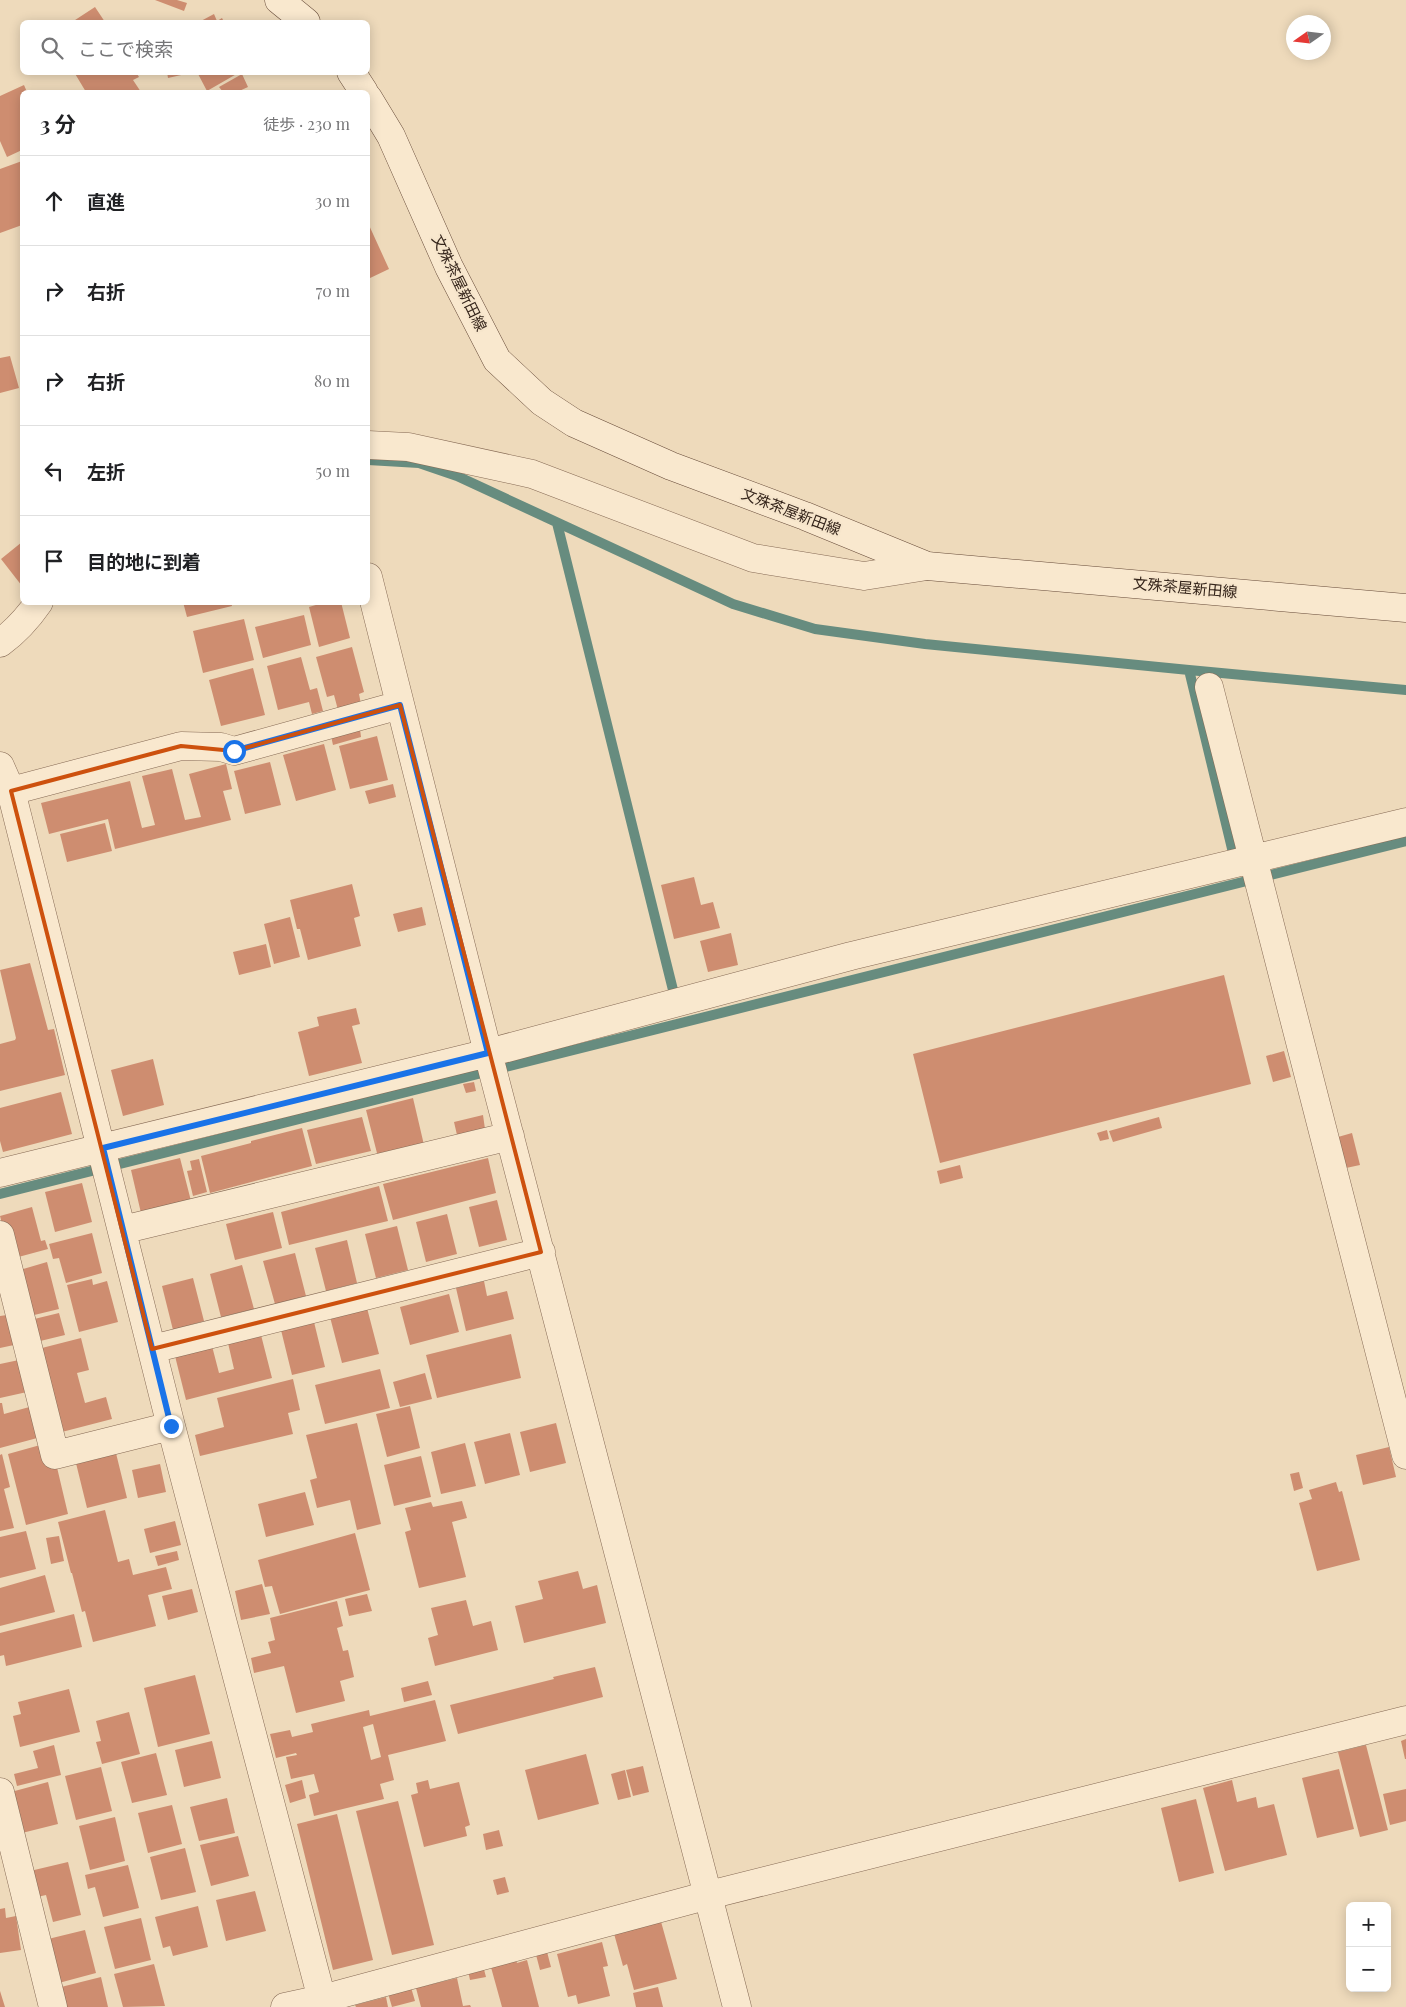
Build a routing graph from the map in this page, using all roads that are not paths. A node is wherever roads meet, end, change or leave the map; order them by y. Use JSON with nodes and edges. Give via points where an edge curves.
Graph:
{"nodes":[{"id":1,"x":279,"y":0,"type":"edge"},
{"id":2,"x":304,"y":20,"type":"edge"},
{"id":3,"x":353,"y":75,"type":"edge"},
{"id":4,"x":363,"y":90,"type":"edge"},
{"id":5,"x":370,"y":101,"type":"edge"},
{"id":6,"x":370,"y":445,"type":"edge"},
{"id":7,"x":927,"y":566,"type":"junction"},
{"id":8,"x":370,"y":585,"type":"edge"},
{"id":9,"x":37,"y":605,"type":"edge"},
{"id":10,"x":1406,"y":608,"type":"edge"},
{"id":11,"x":0,"y":643,"type":"edge"},
{"id":12,"x":1209,"y":687,"type":"dead end"},
{"id":13,"x":400,"y":705,"type":"junction"},
{"id":14,"x":0,"y":766,"type":"edge"},
{"id":15,"x":11,"y":791,"type":"junction"},
{"id":16,"x":1406,"y":822,"type":"edge"},
{"id":17,"x":1252,"y":858,"type":"junction"},
{"id":18,"x":488,"y":1053,"type":"junction"},
{"id":19,"x":510,"y":1136,"type":"junction"},
{"id":20,"x":103,"y":1148,"type":"junction"},
{"id":21,"x":0,"y":1173,"type":"edge"},
{"id":22,"x":122,"y":1230,"type":"junction"},
{"id":23,"x":0,"y":1235,"type":"edge"},
{"id":24,"x":541,"y":1252,"type":"junction"},
{"id":25,"x":9,"y":1306,"type":"edge"},
{"id":26,"x":152,"y":1349,"type":"junction"},
{"id":27,"x":171,"y":1426,"type":"junction"},
{"id":28,"x":1406,"y":1455,"type":"edge"},
{"id":29,"x":1406,"y":1720,"type":"edge"},
{"id":30,"x":0,"y":1792,"type":"edge"},
{"id":31,"x":709,"y":1895,"type":"junction"},
{"id":32,"x":323,"y":2003,"type":"edge"},
{"id":33,"x":53,"y":2007,"type":"edge"},
{"id":34,"x":285,"y":2007,"type":"edge"},
{"id":35,"x":737,"y":2007,"type":"edge"}],
"edges":[{"from":1,"to":2,"type":"street"},
{"from":3,"to":4,"type":"street"},
{"from":5,"to":7,"type":"street","name":"文殊茶屋新田線","via":[[392,136],[450,267],[497,360],[542,402],[574,423],[671,466]]},
{"from":6,"to":7,"type":"street","via":[[408,447],[532,474],[753,558],[864,576]]},
{"from":7,"to":10,"type":"street","name":"文殊茶屋新田線"},
{"from":8,"to":13,"type":"street"},
{"from":9,"to":11,"type":"street"},
{"from":12,"to":17,"type":"street"},
{"from":13,"to":15,"type":"street","via":[[234,751],[181,746]]},
{"from":13,"to":18,"type":"street"},
{"from":14,"to":15,"type":"street"},
{"from":15,"to":20,"type":"street"},
{"from":16,"to":17,"type":"street"},
{"from":17,"to":18,"type":"street","via":[[851,956]]},
{"from":17,"to":28,"type":"street"},
{"from":18,"to":19,"type":"street"},
{"from":18,"to":20,"type":"street"},
{"from":19,"to":22,"type":"street"},
{"from":19,"to":24,"type":"street"},
{"from":20,"to":21,"type":"street"},
{"from":20,"to":22,"type":"street"},
{"from":22,"to":26,"type":"street"},
{"from":23,"to":25,"type":"street"},
{"from":24,"to":26,"type":"street"},
{"from":24,"to":31,"type":"street"},
{"from":25,"to":27,"type":"street","via":[[55,1455]]},
{"from":26,"to":27,"type":"street"},
{"from":27,"to":32,"type":"street"},
{"from":29,"to":31,"type":"street"},
{"from":30,"to":33,"type":"street"},
{"from":31,"to":32,"type":"street"},
{"from":31,"to":35,"type":"street"},
{"from":32,"to":34,"type":"street"}]}
